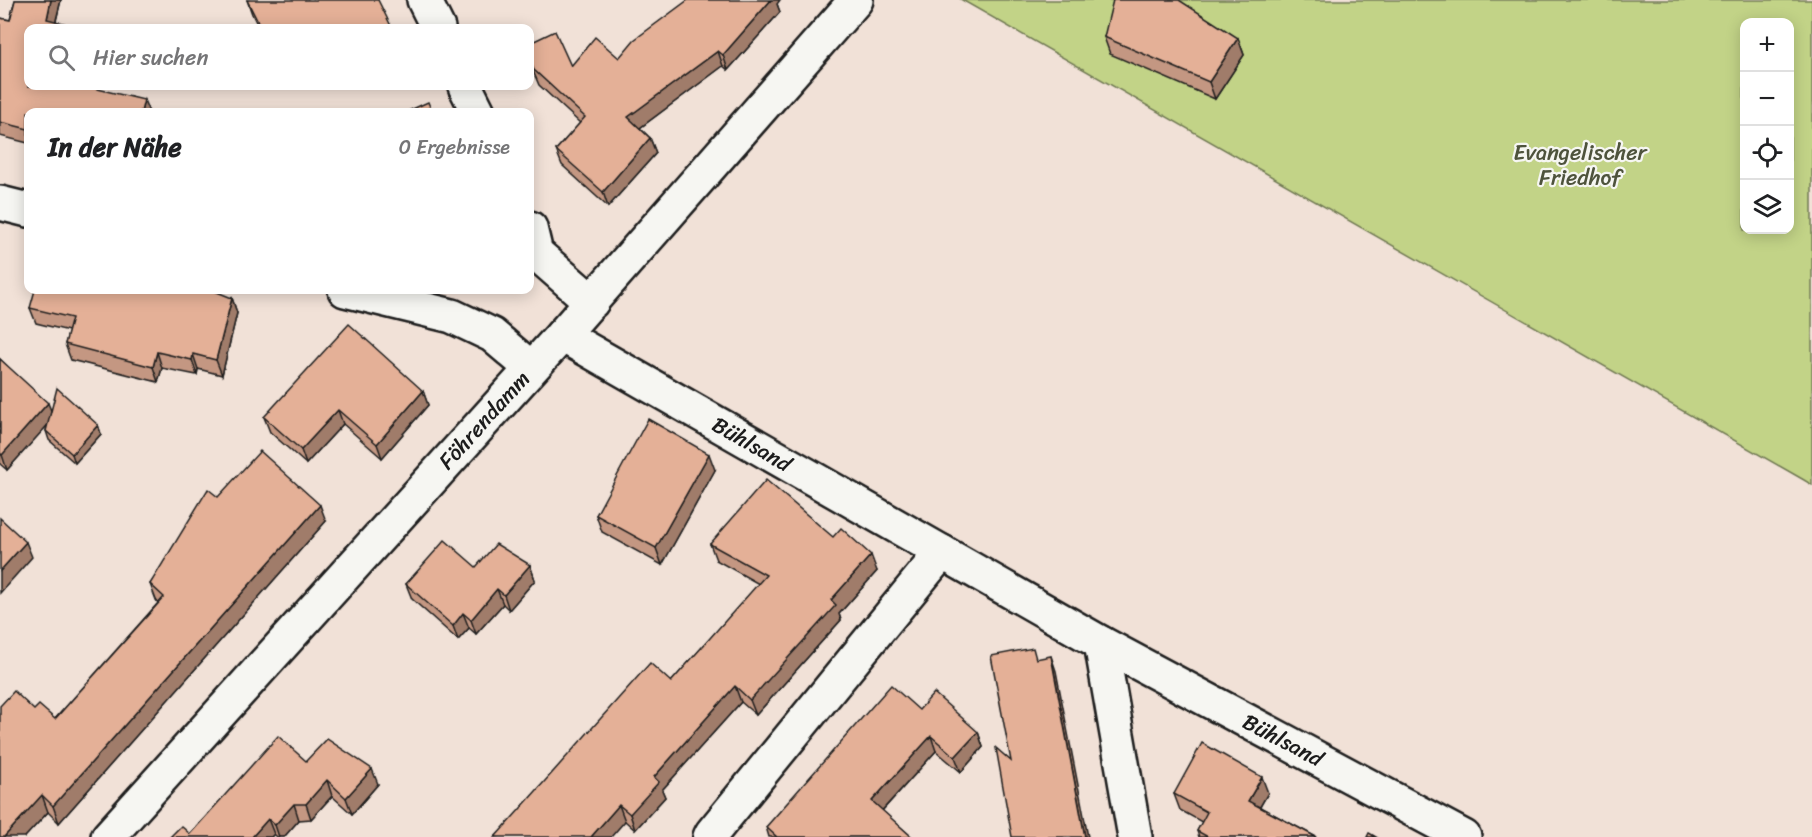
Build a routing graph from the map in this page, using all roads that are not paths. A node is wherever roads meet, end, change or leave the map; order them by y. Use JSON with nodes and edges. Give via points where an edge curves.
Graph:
{"nodes":[{"id":1,"x":424,"y":0,"type":"edge"},
{"id":2,"x":856,"y":0,"type":"edge"},
{"id":3,"x":436,"y":24,"type":"edge"},
{"id":4,"x":467,"y":90,"type":"edge"},
{"id":5,"x":476,"y":108,"type":"edge"},
{"id":6,"x":0,"y":202,"type":"edge"},
{"id":7,"x":24,"y":209,"type":"edge"},
{"id":8,"x":534,"y":245,"type":"edge"},
{"id":9,"x":361,"y":294,"type":"edge"},
{"id":10,"x":592,"y":302,"type":"junction"},
{"id":11,"x":562,"y":335,"type":"junction"},
{"id":12,"x":531,"y":368,"type":"junction"},
{"id":13,"x":942,"y":552,"type":"junction"},
{"id":14,"x":1101,"y":643,"type":"junction"},
{"id":15,"x":108,"y":837,"type":"edge"},
{"id":16,"x":710,"y":837,"type":"edge"},
{"id":17,"x":1135,"y":837,"type":"edge"},
{"id":18,"x":1464,"y":837,"type":"edge"}],
"edges":[{"from":1,"to":3,"type":"street"},
{"from":2,"to":10,"type":"street","name":"Föhrendamm"},
{"from":4,"to":5,"type":"street"},
{"from":6,"to":7,"type":"street"},
{"from":8,"to":10,"type":"street","via":[[536,253]]},
{"from":9,"to":12,"type":"street","via":[[452,316],[492,335]]},
{"from":10,"to":11,"type":"street","name":"Föhrendamm"},
{"from":11,"to":12,"type":"street","name":"Föhrendamm"},
{"from":11,"to":13,"type":"street","name":"Bühlsand"},
{"from":12,"to":15,"type":"street","name":"Föhrendamm"},
{"from":13,"to":14,"type":"street","name":"Bühlsand"},
{"from":13,"to":16,"type":"street"},
{"from":14,"to":17,"type":"street"},
{"from":14,"to":18,"type":"street","name":"Bühlsand"}]}
